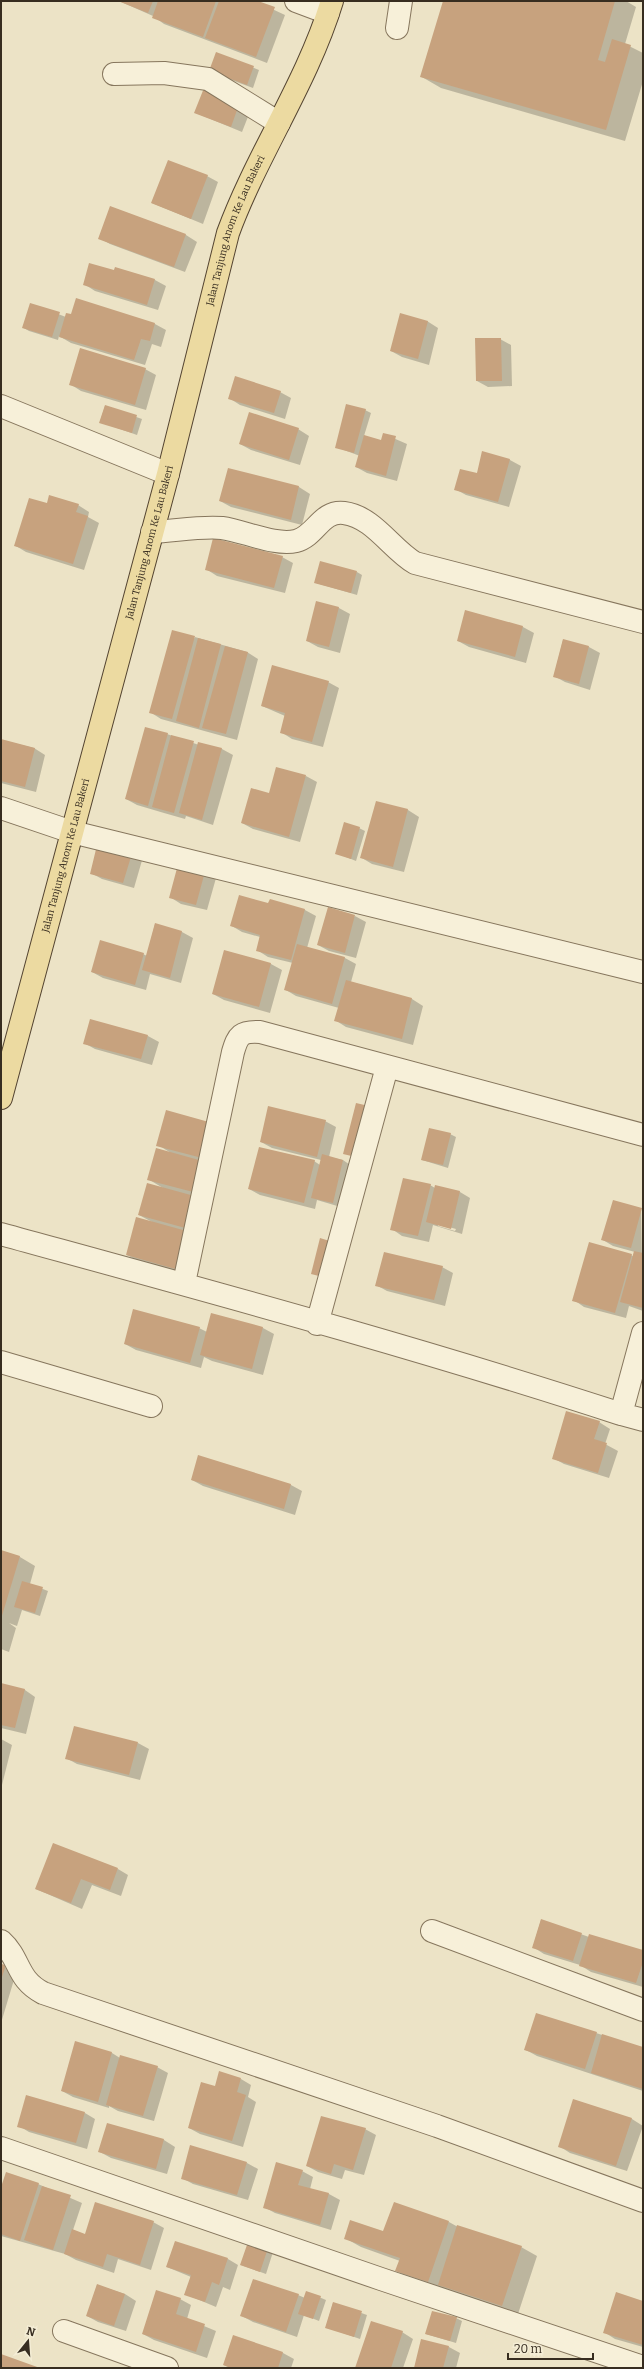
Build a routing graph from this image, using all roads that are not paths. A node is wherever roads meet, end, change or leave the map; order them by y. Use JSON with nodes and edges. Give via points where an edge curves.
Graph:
{"nodes":[{"id":1,"x":296,"y":1,"type":"edge"},
{"id":2,"x":401,"y":1,"type":"edge"},
{"id":3,"x":330,"y":7,"type":"edge"},
{"id":4,"x":397,"y":28,"type":"dead end"},
{"id":5,"x":114,"y":74,"type":"dead end"},
{"id":6,"x":279,"y":123,"type":"junction"},
{"id":7,"x":1,"y":406,"type":"edge"},
{"id":8,"x":168,"y":474,"type":"junction"},
{"id":9,"x":152,"y":532,"type":"junction"},
{"id":10,"x":643,"y":622,"type":"edge"},
{"id":11,"x":1,"y":808,"type":"edge"},
{"id":12,"x":72,"y":832,"type":"junction"},
{"id":13,"x":643,"y":972,"type":"edge"},
{"id":14,"x":386,"y":1067,"type":"junction"},
{"id":15,"x":1,"y":1098,"type":"edge"},
{"id":16,"x":643,"y":1135,"type":"edge"},
{"id":17,"x":2,"y":1235,"type":"edge"},
{"id":18,"x":184,"y":1283,"type":"junction"},
{"id":19,"x":318,"y":1324,"type":"junction"},
{"id":20,"x":643,"y":1333,"type":"edge"},
{"id":21,"x":1,"y":1362,"type":"edge"},
{"id":22,"x":151,"y":1406,"type":"dead end"},
{"id":23,"x":621,"y":1414,"type":"junction"},
{"id":24,"x":643,"y":1420,"type":"edge"},
{"id":25,"x":432,"y":1931,"type":"dead end"},
{"id":26,"x":1,"y":1941,"type":"edge"},
{"id":27,"x":643,"y":2010,"type":"edge"},
{"id":28,"x":1,"y":2148,"type":"edge"},
{"id":29,"x":643,"y":2201,"type":"edge"},
{"id":30,"x":64,"y":2332,"type":"dead end"},
{"id":31,"x":643,"y":2367,"type":"edge"},
{"id":32,"x":167,"y":2368,"type":"edge"}],
"edges":[{"from":1,"to":3,"type":"street"},
{"from":2,"to":4,"type":"street"},
{"from":3,"to":6,"type":"main road","name":"Jalan Tanjung Anom Ke Lau Bakeri"},
{"from":5,"to":6,"type":"street","via":[[164,73],[208,80]]},
{"from":6,"to":8,"type":"main road","name":"Jalan Tanjung Anom Ke Lau Bakeri","via":[[242,195],[228,233]]},
{"from":7,"to":8,"type":"street"},
{"from":8,"to":9,"type":"main road","name":"Jalan Tanjung Anom Ke Lau Bakeri"},
{"from":9,"to":10,"type":"street","via":[[222,528],[282,542],[297,541],[312,531],[322,519],[333,513],[344,513],[369,524],[401,555],[415,563]]},
{"from":9,"to":12,"type":"main road","name":"Jalan Tanjung Anom Ke Lau Bakeri"},
{"from":11,"to":12,"type":"street"},
{"from":12,"to":13,"type":"street"},
{"from":12,"to":15,"type":"main road","name":"Jalan Tanjung Anom Ke Lau Bakeri"},
{"from":14,"to":16,"type":"street"},
{"from":14,"to":18,"type":"street","via":[[260,1032],[247,1031],[238,1038]]},
{"from":14,"to":19,"type":"street"},
{"from":17,"to":18,"type":"street"},
{"from":18,"to":19,"type":"street"},
{"from":19,"to":23,"type":"street","via":[[481,1368]]},
{"from":20,"to":23,"type":"street"},
{"from":21,"to":22,"type":"street"},
{"from":23,"to":24,"type":"street"},
{"from":25,"to":27,"type":"street"},
{"from":26,"to":29,"type":"street","via":[[10,1949],[24,1979],[44,1993],[437,2126]]},
{"from":28,"to":31,"type":"street"},
{"from":30,"to":32,"type":"street"}]}
